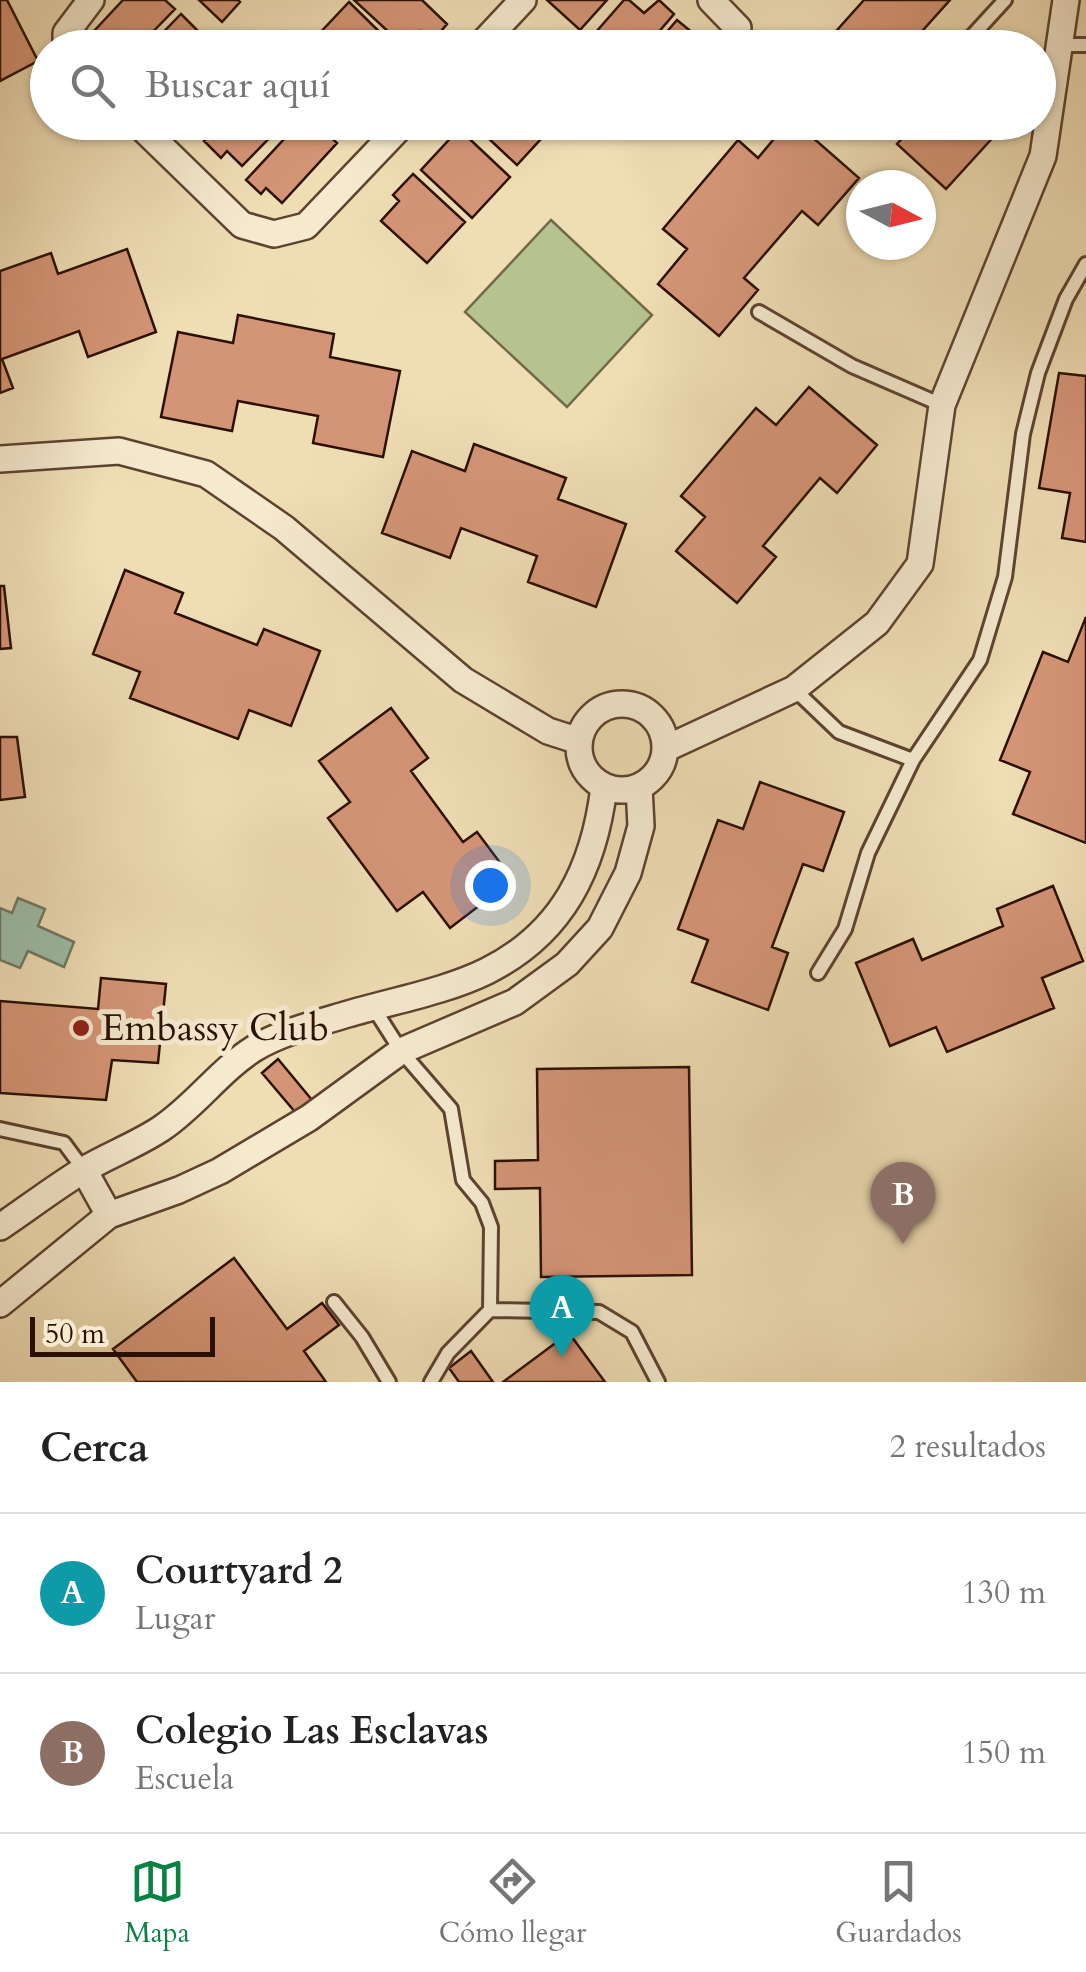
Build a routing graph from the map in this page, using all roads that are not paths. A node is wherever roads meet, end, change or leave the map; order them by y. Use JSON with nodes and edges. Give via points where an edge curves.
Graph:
{"nodes":[{"id":1,"x":91,"y":0,"type":"edge"},
{"id":2,"x":523,"y":0,"type":"edge"},
{"id":3,"x":710,"y":0,"type":"edge"},
{"id":4,"x":1006,"y":0,"type":"edge"},
{"id":5,"x":1066,"y":0,"type":"edge"},
{"id":6,"x":738,"y":28,"type":"dead end"},
{"id":7,"x":68,"y":30,"type":"edge"},
{"id":8,"x":495,"y":30,"type":"edge"},
{"id":9,"x":978,"y":30,"type":"edge"},
{"id":10,"x":1059,"y":45,"type":"junction"},
{"id":11,"x":1086,"y":46,"type":"edge"},
{"id":12,"x":1056,"y":66,"type":"edge"},
{"id":13,"x":155,"y":140,"type":"edge"},
{"id":14,"x":388,"y":140,"type":"edge"},
{"id":15,"x":1045,"y":140,"type":"edge"},
{"id":16,"x":1086,"y":264,"type":"edge"},
{"id":17,"x":759,"y":312,"type":"dead end"},
{"id":18,"x":942,"y":405,"type":"junction"},
{"id":19,"x":0,"y":459,"type":"edge"},
{"id":20,"x":794,"y":689,"type":"junction"},
{"id":21,"x":579,"y":741,"type":"junction"},
{"id":22,"x":665,"y":749,"type":"junction"},
{"id":23,"x":913,"y":760,"type":"junction"},
{"id":24,"x":604,"y":787,"type":"junction"},
{"id":25,"x":639,"y":787,"type":"junction"},
{"id":26,"x":818,"y":973,"type":"dead end"},
{"id":27,"x":373,"y":1007,"type":"junction"},
{"id":28,"x":402,"y":1052,"type":"junction"},
{"id":29,"x":0,"y":1129,"type":"edge"},
{"id":30,"x":84,"y":1170,"type":"junction"},
{"id":31,"x":109,"y":1215,"type":"junction"},
{"id":32,"x":0,"y":1227,"type":"edge"},
{"id":33,"x":334,"y":1302,"type":"dead end"},
{"id":34,"x":0,"y":1304,"type":"edge"},
{"id":35,"x":490,"y":1310,"type":"junction"},
{"id":36,"x":389,"y":1382,"type":"edge"},
{"id":37,"x":430,"y":1382,"type":"edge"},
{"id":38,"x":658,"y":1382,"type":"edge"}],
"edges":[{"from":1,"to":7,"type":"street"},
{"from":2,"to":8,"type":"street"},
{"from":3,"to":6,"type":"street"},
{"from":4,"to":9,"type":"lane"},
{"from":5,"to":10,"type":"street"},
{"from":10,"to":11,"type":"lane"},
{"from":10,"to":12,"type":"street"},
{"from":13,"to":14,"type":"street","via":[[242,225],[274,234],[306,226]]},
{"from":15,"to":18,"type":"street"},
{"from":16,"to":23,"type":"lane","via":[[1038,373],[1023,434],[1005,577],[980,660]]},
{"from":17,"to":18,"type":"lane","via":[[852,366]]},
{"from":18,"to":20,"type":"street","via":[[920,564],[877,623]]},
{"from":19,"to":21,"type":"street","via":[[118,452],[206,474],[284,528],[463,680],[548,731]]},
{"from":20,"to":22,"type":"street"},
{"from":20,"to":23,"type":"lane","via":[[839,732]]},
{"from":21,"to":22,"type":"street","via":[[592,715],[633,704],[657,721]]},
{"from":21,"to":24,"type":"street","via":[[582,763]]},
{"from":22,"to":25,"type":"street","via":[[658,771]]},
{"from":23,"to":26,"type":"lane","via":[[868,853],[845,930]]},
{"from":24,"to":25,"type":"street"},
{"from":24,"to":27,"type":"street","via":[[585,869],[549,924],[484,972]]},
{"from":25,"to":28,"type":"street","via":[[641,826],[628,873],[600,928],[566,964],[514,1002]]},
{"from":27,"to":28,"type":"lane"},
{"from":27,"to":30,"type":"street","via":[[256,1048],[167,1124]]},
{"from":28,"to":31,"type":"street","via":[[220,1171]]},
{"from":28,"to":35,"type":"lane","via":[[451,1109],[464,1180],[492,1227]]},
{"from":29,"to":30,"type":"lane","via":[[64,1144]]},
{"from":30,"to":31,"type":"street"},
{"from":30,"to":32,"type":"street"},
{"from":31,"to":34,"type":"street"},
{"from":33,"to":36,"type":"lane"},
{"from":35,"to":37,"type":"lane"},
{"from":35,"to":38,"type":"lane","via":[[599,1312],[632,1332]]}]}
